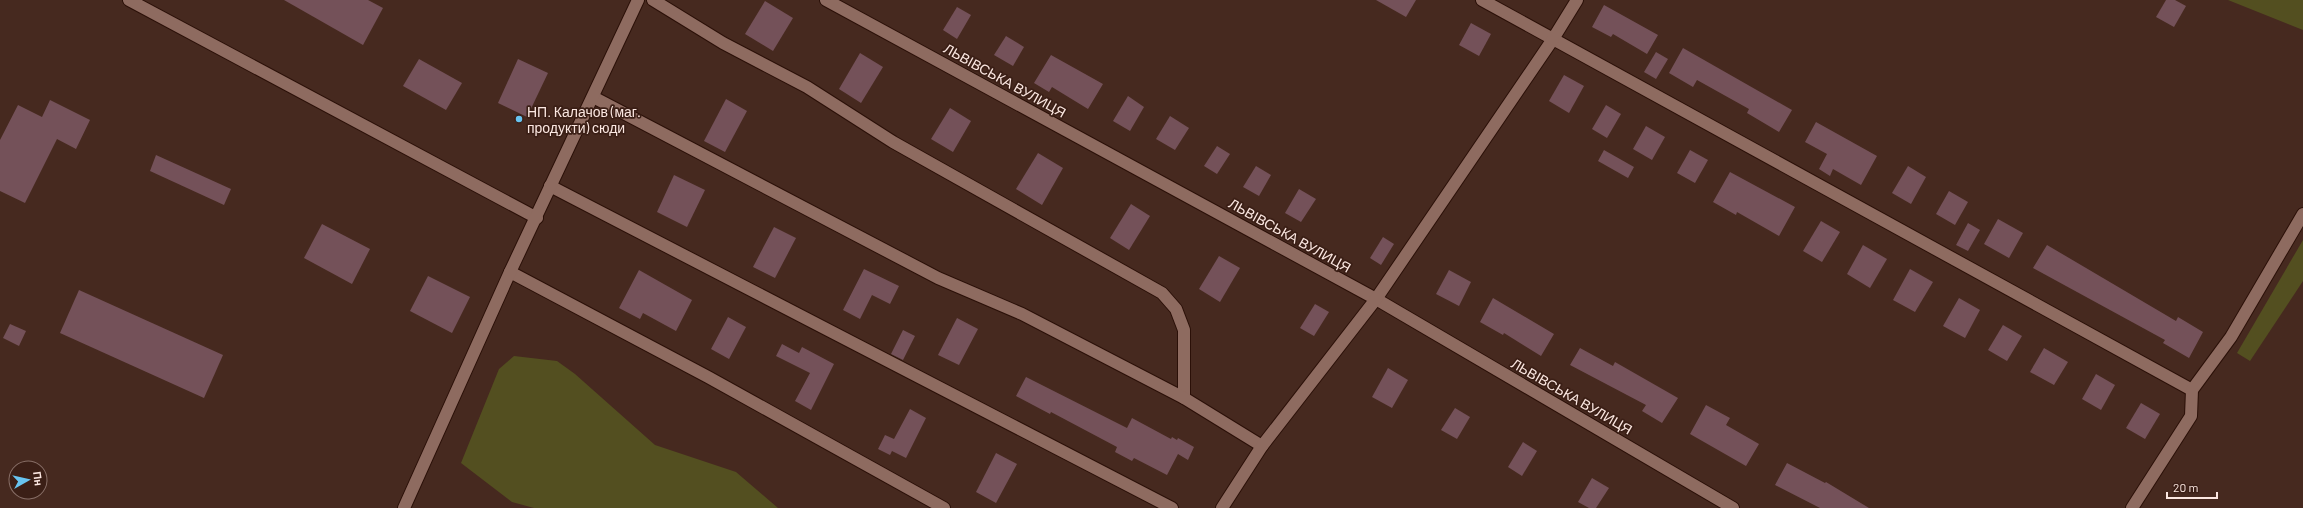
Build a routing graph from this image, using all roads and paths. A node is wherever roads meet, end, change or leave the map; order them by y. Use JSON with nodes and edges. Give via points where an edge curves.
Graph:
{"nodes":[{"id":1,"x":129,"y":0,"type":"edge"},
{"id":2,"x":638,"y":0,"type":"edge"},
{"id":3,"x":653,"y":0,"type":"edge"},
{"id":4,"x":826,"y":0,"type":"edge"},
{"id":5,"x":1482,"y":0,"type":"edge"},
{"id":6,"x":1577,"y":0,"type":"edge"},
{"id":7,"x":1553,"y":39,"type":"junction"},
{"id":8,"x":593,"y":96,"type":"junction"},
{"id":9,"x":550,"y":186,"type":"junction"},
{"id":10,"x":2303,"y":214,"type":"edge"},
{"id":11,"x":536,"y":218,"type":"junction"},
{"id":12,"x":510,"y":272,"type":"junction"},
{"id":13,"x":1376,"y":299,"type":"junction"},
{"id":14,"x":2192,"y":390,"type":"junction"},
{"id":15,"x":1184,"y":398,"type":"junction"},
{"id":16,"x":1262,"y":446,"type":"junction"},
{"id":17,"x":404,"y":508,"type":"edge"},
{"id":18,"x":944,"y":508,"type":"edge"},
{"id":19,"x":1172,"y":508,"type":"edge"},
{"id":20,"x":1222,"y":508,"type":"edge"},
{"id":21,"x":1733,"y":508,"type":"edge"},
{"id":22,"x":2132,"y":508,"type":"edge"}],
"edges":[{"from":1,"to":11,"type":"street"},
{"from":2,"to":8,"type":"street"},
{"from":3,"to":15,"type":"street","via":[[723,43],[807,87],[893,142],[1162,293],[1176,309],[1184,330]]},
{"from":4,"to":13,"type":"street","name":"ЛЬВІВСЬКА ВУЛИЦЯ"},
{"from":5,"to":7,"type":"street"},
{"from":6,"to":7,"type":"street"},
{"from":7,"to":13,"type":"street"},
{"from":7,"to":14,"type":"street"},
{"from":8,"to":9,"type":"street"},
{"from":8,"to":15,"type":"street","via":[[938,278],[1022,314]]},
{"from":9,"to":11,"type":"street"},
{"from":9,"to":19,"type":"street"},
{"from":10,"to":14,"type":"street","via":[[2231,337]]},
{"from":11,"to":12,"type":"street"},
{"from":12,"to":17,"type":"street"},
{"from":12,"to":18,"type":"street","via":[[708,377]]},
{"from":13,"to":16,"type":"street"},
{"from":13,"to":21,"type":"street","name":"ЛЬВІВСЬКА ВУЛИЦЯ"},
{"from":14,"to":22,"type":"street","via":[[2191,416]]},
{"from":15,"to":16,"type":"street"},
{"from":16,"to":20,"type":"street"}]}
